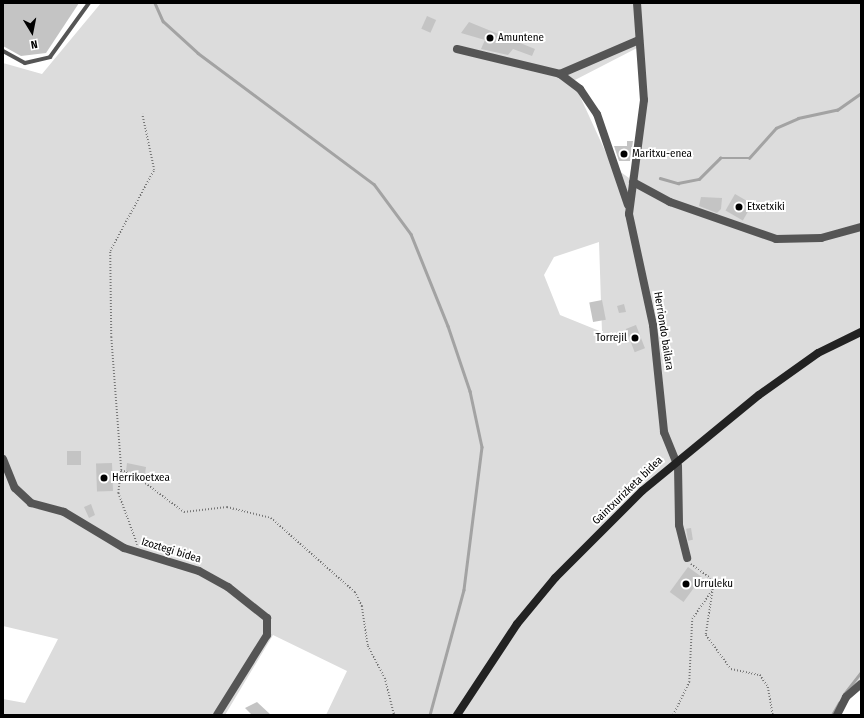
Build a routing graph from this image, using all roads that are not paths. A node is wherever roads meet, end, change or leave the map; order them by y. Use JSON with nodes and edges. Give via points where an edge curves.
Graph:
{"nodes":[{"id":1,"x":89,"y":3,"type":"edge"},
{"id":2,"x":638,"y":3,"type":"edge"},
{"id":3,"x":639,"y":40,"type":"junction"},
{"id":4,"x":456,"y":49,"type":"dead end"},
{"id":5,"x":3,"y":51,"type":"edge"},
{"id":6,"x":560,"y":74,"type":"junction"},
{"id":7,"x":632,"y":182,"type":"junction"},
{"id":8,"x":629,"y":205,"type":"junction"},
{"id":9,"x":861,"y":227,"type":"edge"},
{"id":10,"x":861,"y":332,"type":"edge"},
{"id":11,"x":3,"y":459,"type":"edge"},
{"id":12,"x":675,"y":460,"type":"junction"},
{"id":13,"x":687,"y":558,"type":"road end"},
{"id":14,"x":861,"y":684,"type":"edge"},
{"id":15,"x":217,"y":715,"type":"edge"},
{"id":16,"x":457,"y":715,"type":"edge"},
{"id":17,"x":837,"y":715,"type":"edge"}],
"edges":[{"from":1,"to":5,"type":"lane","via":[[50,57],[25,63]]},
{"from":2,"to":3,"type":"street","name":"Herriondo bailara"},
{"from":3,"to":6,"type":"street"},
{"from":3,"to":7,"type":"street","name":"Herriondo bailara","via":[[644,100]]},
{"from":4,"to":6,"type":"street"},
{"from":6,"to":8,"type":"street","via":[[580,89],[598,114]]},
{"from":7,"to":8,"type":"street","name":"Herriondo bailara"},
{"from":7,"to":9,"type":"street","via":[[670,202],[776,239],[821,238]]},
{"from":8,"to":12,"type":"street","name":"Herriondo bailara","via":[[653,325],[664,432]]},
{"from":10,"to":12,"type":"main road","name":"Gaintxurizketa bidea","via":[[818,353]]},
{"from":11,"to":15,"type":"street","name":"Izoztegi bidea","via":[[22,497],[64,512],[107,540],[204,573],[267,618],[267,635]]},
{"from":12,"to":13,"type":"street","name":"Herriondo bailara","via":[[679,525]]},
{"from":12,"to":16,"type":"main road","name":"Gaintxurizketa bidea","via":[[555,578],[516,624]]},
{"from":14,"to":17,"type":"street","via":[[846,697]]}]}
